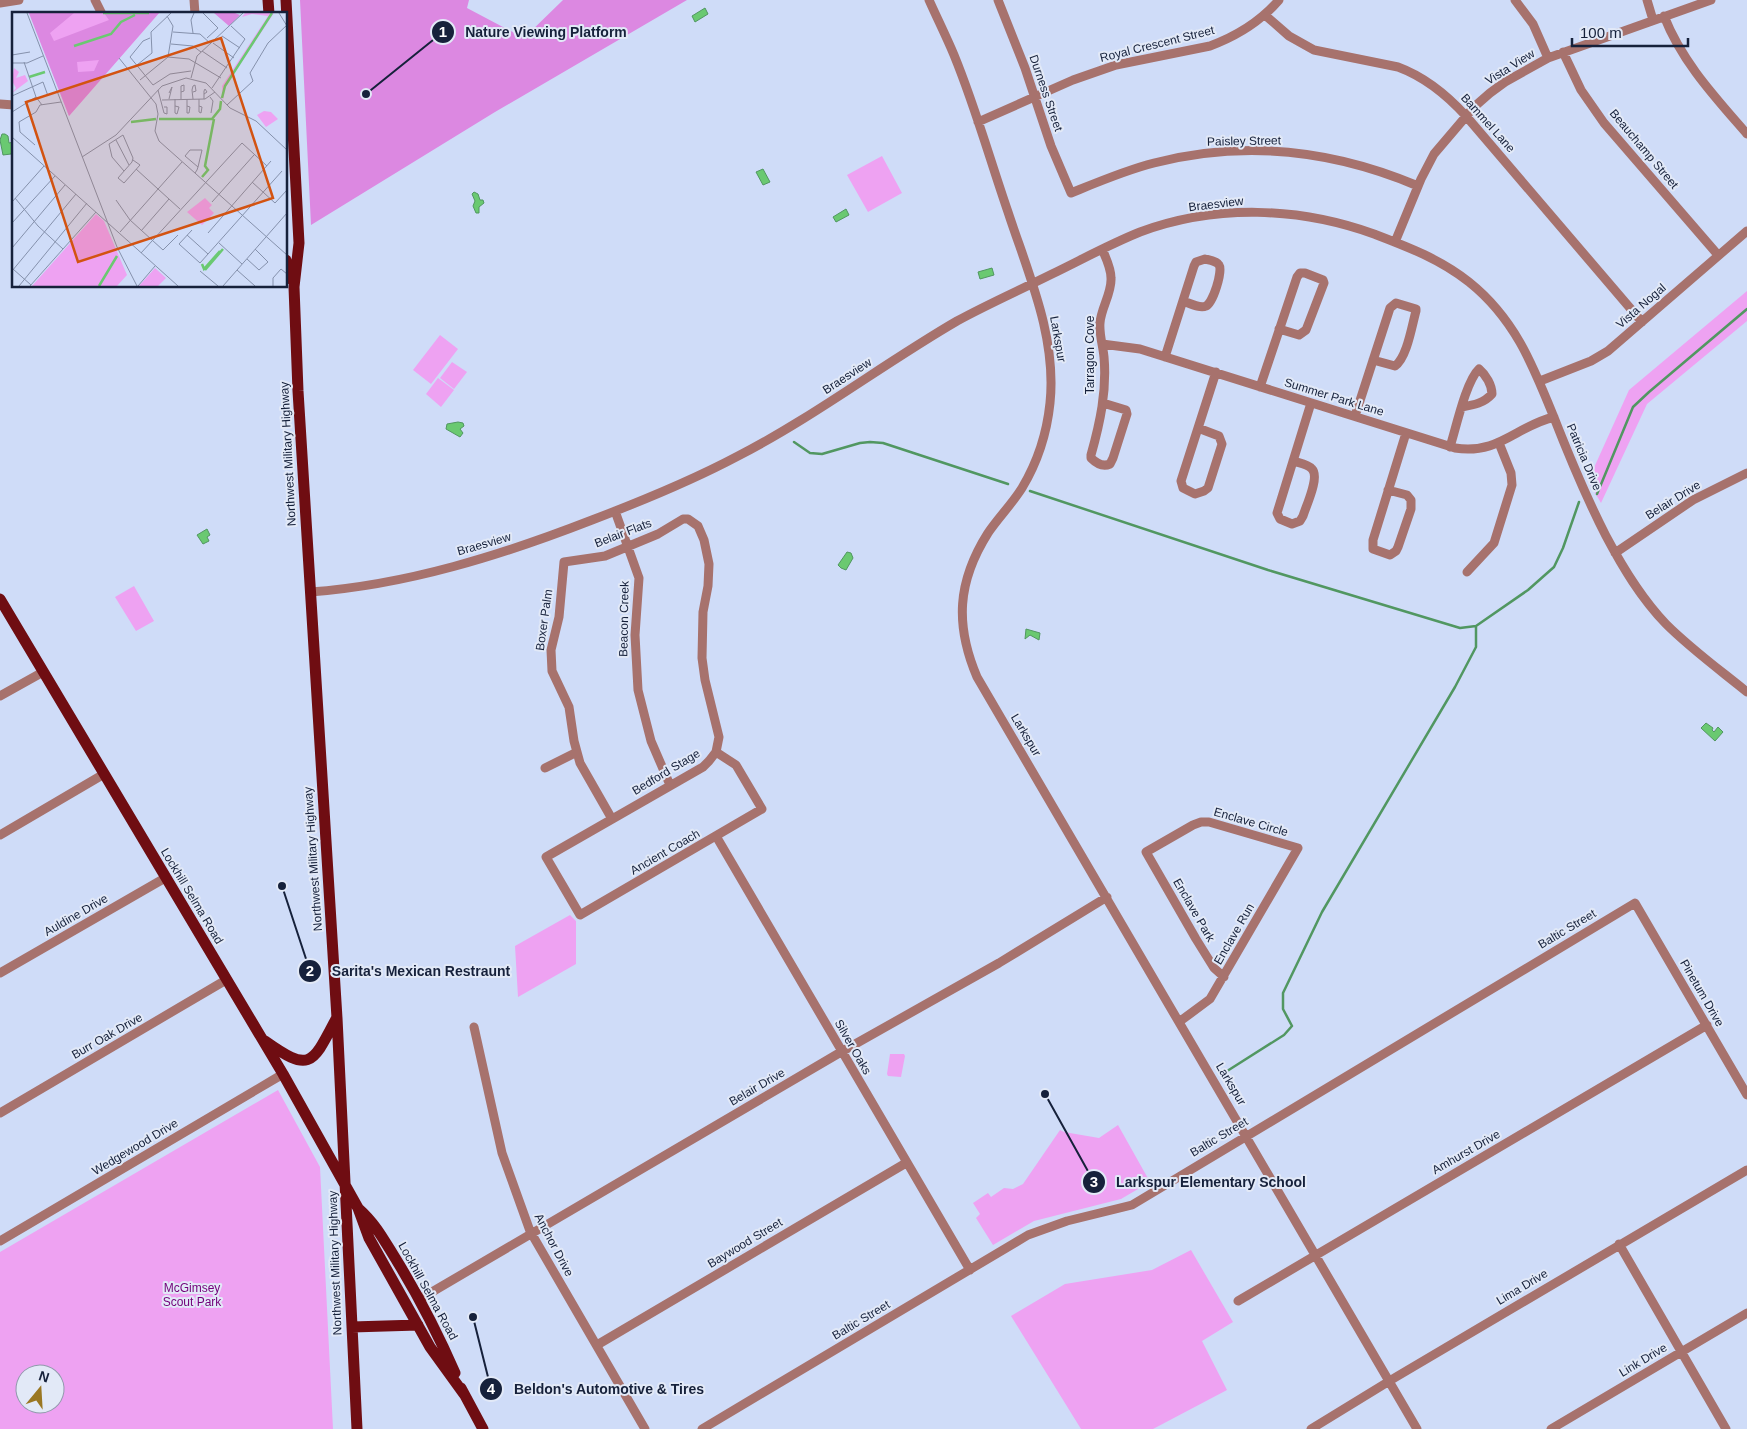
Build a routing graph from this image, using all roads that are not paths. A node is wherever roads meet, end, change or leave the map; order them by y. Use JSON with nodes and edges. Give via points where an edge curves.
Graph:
{"nodes":[{"id":1,"x":19,"y":0,"type":"edge"},
{"id":2,"x":95,"y":0,"type":"edge"},
{"id":3,"x":929,"y":0,"type":"edge"},
{"id":4,"x":998,"y":0,"type":"edge"},
{"id":5,"x":1279,"y":0,"type":"edge"},
{"id":6,"x":1516,"y":0,"type":"edge"},
{"id":7,"x":1646,"y":0,"type":"edge"},
{"id":8,"x":1711,"y":0,"type":"edge"},
{"id":9,"x":0,"y":3,"type":"edge"},
{"id":10,"x":101,"y":12,"type":"edge"},
{"id":11,"x":1265,"y":15,"type":"junction"},
{"id":12,"x":1664,"y":16,"type":"junction"},
{"id":13,"x":1653,"y":20,"type":"junction"},
{"id":14,"x":1562,"y":52,"type":"junction"},
{"id":15,"x":1548,"y":58,"type":"junction"},
{"id":16,"x":288,"y":65,"type":"edge"},
{"id":17,"x":289,"y":97,"type":"edge"},
{"id":18,"x":1035,"y":97,"type":"junction"},
{"id":19,"x":289,"y":113,"type":"edge"},
{"id":20,"x":1466,"y":116,"type":"junction"},
{"id":21,"x":978,"y":122,"type":"junction"},
{"id":22,"x":1747,"y":134,"type":"edge"},
{"id":23,"x":1418,"y":186,"type":"junction"},
{"id":24,"x":1072,"y":193,"type":"joint"},
{"id":25,"x":1747,"y":231,"type":"edge"},
{"id":26,"x":1395,"y":242,"type":"junction"},
{"id":27,"x":1102,"y":249,"type":"junction"},
{"id":28,"x":1718,"y":255,"type":"junction"},
{"id":29,"x":288,"y":267,"type":"edge"},
{"id":30,"x":1031,"y":284,"type":"junction"},
{"id":31,"x":294,"y":287,"type":"junction"},
{"id":32,"x":1183,"y":301,"type":"junction"},
{"id":33,"x":1642,"y":322,"type":"junction"},
{"id":34,"x":1280,"y":328,"type":"junction"},
{"id":35,"x":1102,"y":344,"type":"junction"},
{"id":36,"x":1165,"y":357,"type":"junction"},
{"id":37,"x":1373,"y":360,"type":"junction"},
{"id":38,"x":1216,"y":372,"type":"junction"},
{"id":39,"x":1540,"y":381,"type":"junction"},
{"id":40,"x":1260,"y":387,"type":"junction"},
{"id":41,"x":1311,"y":402,"type":"junction"},
{"id":42,"x":1103,"y":403,"type":"junction"},
{"id":43,"x":1462,"y":407,"type":"dead end"},
{"id":44,"x":1355,"y":416,"type":"junction"},
{"id":45,"x":1554,"y":417,"type":"junction"},
{"id":46,"x":1198,"y":428,"type":"junction"},
{"id":47,"x":1406,"y":433,"type":"junction"},
{"id":48,"x":1499,"y":443,"type":"junction"},
{"id":49,"x":1450,"y":447,"type":"junction"},
{"id":50,"x":1293,"y":461,"type":"junction"},
{"id":51,"x":1747,"y":473,"type":"edge"},
{"id":52,"x":1388,"y":490,"type":"junction"},
{"id":53,"x":615,"y":511,"type":"junction"},
{"id":54,"x":688,"y":519,"type":"joint"},
{"id":55,"x":627,"y":547,"type":"junction"},
{"id":56,"x":1616,"y":553,"type":"junction"},
{"id":57,"x":564,"y":562,"type":"joint"},
{"id":58,"x":1467,"y":572,"type":"dead end"},
{"id":59,"x":310,"y":592,"type":"junction"},
{"id":60,"x":0,"y":599,"type":"edge"},
{"id":61,"x":43,"y":672,"type":"junction"},
{"id":62,"x":1747,"y":692,"type":"edge"},
{"id":63,"x":0,"y":696,"type":"edge"},
{"id":64,"x":577,"y":752,"type":"junction"},
{"id":65,"x":716,"y":752,"type":"junction"},
{"id":66,"x":545,"y":768,"type":"dead end"},
{"id":67,"x":104,"y":774,"type":"junction"},
{"id":68,"x":670,"y":785,"type":"junction"},
{"id":69,"x":612,"y":819,"type":"junction"},
{"id":70,"x":0,"y":835,"type":"edge"},
{"id":71,"x":716,"y":836,"type":"junction"},
{"id":72,"x":1298,"y":848,"type":"joint"},
{"id":73,"x":1146,"y":852,"type":"joint"},
{"id":74,"x":165,"y":878,"type":"junction"},
{"id":75,"x":1107,"y":897,"type":"junction"},
{"id":76,"x":1636,"y":903,"type":"joint"},
{"id":77,"x":580,"y":915,"type":"joint"},
{"id":78,"x":0,"y":973,"type":"edge"},
{"id":79,"x":1224,"y":977,"type":"junction"},
{"id":80,"x":226,"y":980,"type":"junction"},
{"id":81,"x":336,"y":1018,"type":"junction"},
{"id":82,"x":1179,"y":1022,"type":"junction"},
{"id":83,"x":1707,"y":1025,"type":"junction"},
{"id":84,"x":474,"y":1027,"type":"dead end"},
{"id":85,"x":261,"y":1039,"type":"junction"},
{"id":86,"x":841,"y":1052,"type":"junction"},
{"id":87,"x":282,"y":1074,"type":"junction"},
{"id":88,"x":1747,"y":1096,"type":"edge"},
{"id":89,"x":0,"y":1113,"type":"edge"},
{"id":90,"x":1246,"y":1136,"type":"junction"},
{"id":91,"x":906,"y":1163,"type":"junction"},
{"id":92,"x":1747,"y":1170,"type":"edge"},
{"id":93,"x":346,"y":1186,"type":"junction"},
{"id":94,"x":358,"y":1208,"type":"junction"},
{"id":95,"x":532,"y":1235,"type":"junction"},
{"id":96,"x":0,"y":1241,"type":"edge"},
{"id":97,"x":1619,"y":1244,"type":"junction"},
{"id":98,"x":1316,"y":1256,"type":"junction"},
{"id":99,"x":970,"y":1270,"type":"junction"},
{"id":100,"x":390,"y":1274,"type":"junction"},
{"id":101,"x":420,"y":1299,"type":"junction"},
{"id":102,"x":1238,"y":1301,"type":"dead end"},
{"id":103,"x":1747,"y":1313,"type":"edge"},
{"id":104,"x":418,"y":1325,"type":"junction"},
{"id":105,"x":352,"y":1327,"type":"junction"},
{"id":106,"x":597,"y":1345,"type":"junction"},
{"id":107,"x":1681,"y":1352,"type":"junction"},
{"id":108,"x":1389,"y":1381,"type":"junction"},
{"id":109,"x":464,"y":1394,"type":"junction"},
{"id":110,"x":357,"y":1429,"type":"edge"},
{"id":111,"x":483,"y":1429,"type":"edge"},
{"id":112,"x":646,"y":1429,"type":"edge"},
{"id":113,"x":702,"y":1429,"type":"edge"},
{"id":114,"x":1311,"y":1429,"type":"edge"},
{"id":115,"x":1417,"y":1429,"type":"edge"},
{"id":116,"x":1551,"y":1429,"type":"edge"},
{"id":117,"x":1726,"y":1429,"type":"edge"}],
"edges":[{"from":1,"to":9,"type":"street"},
{"from":2,"to":10,"type":"street"},
{"from":3,"to":21,"type":"street","name":"Larkspur"},
{"from":4,"to":18,"type":"street","name":"Durness Street"},
{"from":5,"to":11,"type":"street","name":"Royal Crescent Street"},
{"from":6,"to":15,"type":"street","via":[[1533,24]]},
{"from":7,"to":13,"type":"street"},
{"from":8,"to":12,"type":"street","name":"Vista View"},
{"from":11,"to":18,"type":"street","name":"Royal Crescent Street","via":[[1238,34],[1210,46],[1116,65]]},
{"from":11,"to":20,"type":"street","name":"Bammel Lane","via":[[1289,36],[1314,50],[1386,63],[1409,71],[1434,86]]},
{"from":12,"to":13,"type":"street","name":"Vista View"},
{"from":12,"to":22,"type":"street","via":[[1691,67]]},
{"from":13,"to":14,"type":"street","name":"Vista View"},
{"from":14,"to":15,"type":"street","name":"Vista View"},
{"from":14,"to":28,"type":"street","name":"Beauchamp Street","via":[[1604,123]]},
{"from":15,"to":20,"type":"street","name":"Vista View","via":[[1505,82]]},
{"from":16,"to":17,"type":"main road","name":"Northwest Military Highway"},
{"from":17,"to":19,"type":"main road","name":"Northwest Military Highway"},
{"from":18,"to":21,"type":"street","name":"Royal Crescent Street"},
{"from":18,"to":24,"type":"street","name":"Durness Street","via":[[1051,146]]},
{"from":19,"to":31,"type":"main road","name":"Northwest Military Highway","via":[[299,243]]},
{"from":20,"to":23,"type":"street","name":"Vista View","via":[[1434,154]]},
{"from":20,"to":33,"type":"street","name":"Bammel Lane"},
{"from":21,"to":30,"type":"street","name":"Larkspur"},
{"from":23,"to":24,"type":"street","name":"Paisley Street","via":[[1362,165],[1321,156],[1279,151],[1236,151],[1153,163]]},
{"from":23,"to":26,"type":"street","name":"Vista View"},
{"from":25,"to":28,"type":"street","name":"Vista Nogal"},
{"from":26,"to":27,"type":"street","name":"Braesview","via":[[1313,217],[1244,212],[1176,221]]},
{"from":26,"to":39,"type":"street","name":"Patricia Drive","via":[[1454,270],[1490,301],[1519,339]]},
{"from":27,"to":30,"type":"street","name":"Braesview"},
{"from":27,"to":35,"type":"street","name":"Tarragon Cove","via":[[1111,277],[1101,314]]},
{"from":28,"to":33,"type":"street","name":"Vista Nogal"},
{"from":29,"to":31,"type":"main road","name":"Northwest Military Highway"},
{"from":30,"to":53,"type":"street","name":"Braesview","via":[[956,322],[742,454]]},
{"from":30,"to":75,"type":"street","name":"Larkspur","via":[[1047,336],[1050,358],[1046,425],[1023,486],[989,532],[972,562],[964,591],[963,635],[977,677]]},
{"from":31,"to":59,"type":"main road","name":"Northwest Military Highway"},
{"from":32,"to":32,"type":"street","via":[[1196,262],[1205,259],[1218,263],[1220,272],[1210,303],[1201,307]]},
{"from":32,"to":36,"type":"street"},
{"from":33,"to":39,"type":"street","name":"Vista Nogal","via":[[1591,361]]},
{"from":34,"to":34,"type":"street","via":[[1300,273],[1320,277],[1324,283],[1306,330],[1299,335]]},
{"from":34,"to":40,"type":"street"},
{"from":35,"to":36,"type":"street","name":"Summer Park Lane","via":[[1140,349]]},
{"from":35,"to":42,"type":"street","name":"Tarragon Cove"},
{"from":36,"to":38,"type":"street","name":"Summer Park Lane"},
{"from":37,"to":37,"type":"street","via":[[1398,364],[1406,348],[1416,309],[1400,303],[1393,305]]},
{"from":37,"to":44,"type":"street"},
{"from":38,"to":40,"type":"street","name":"Summer Park Lane"},
{"from":38,"to":46,"type":"street"},
{"from":39,"to":45,"type":"street","name":"Patricia Drive"},
{"from":40,"to":41,"type":"street","name":"Summer Park Lane"},
{"from":41,"to":44,"type":"street","name":"Summer Park Lane"},
{"from":41,"to":50,"type":"street"},
{"from":42,"to":42,"type":"street","name":"Tarragon Cove","via":[[1090,455],[1096,462],[1107,465],[1113,458],[1127,414],[1126,410]]},
{"from":43,"to":49,"type":"street"},
{"from":44,"to":47,"type":"street","name":"Summer Park Lane"},
{"from":45,"to":48,"type":"street","name":"Summer Park Lane"},
{"from":45,"to":56,"type":"street","name":"Patricia Drive","via":[[1586,495]]},
{"from":46,"to":46,"type":"street","via":[[1181,481],[1183,488],[1195,494],[1208,488],[1222,444],[1219,436]]},
{"from":47,"to":49,"type":"street","name":"Summer Park Lane"},
{"from":47,"to":52,"type":"street"},
{"from":48,"to":49,"type":"street","name":"Summer Park Lane","via":[[1474,450]]},
{"from":48,"to":58,"type":"street","via":[[1512,473],[1512,485],[1494,543]]},
{"from":50,"to":50,"type":"street","via":[[1277,513],[1280,520],[1292,524],[1303,516],[1315,476],[1308,466]]},
{"from":51,"to":56,"type":"street","name":"Belair Drive","via":[[1693,500]]},
{"from":52,"to":52,"type":"street","via":[[1411,500],[1398,547],[1390,555],[1376,551],[1372,545]]},
{"from":53,"to":55,"type":"street","name":"Beacon Creek"},
{"from":53,"to":59,"type":"street","name":"Braesview","via":[[513,549],[444,569],[378,584]]},
{"from":54,"to":55,"type":"street","name":"Belair Flats"},
{"from":54,"to":65,"type":"street","name":"Bedford Stage","via":[[701,532],[709,564],[702,658],[718,727]]},
{"from":55,"to":57,"type":"street","name":"Belair Flats","via":[[596,558]]},
{"from":55,"to":68,"type":"street","name":"Beacon Creek","via":[[639,583],[635,635],[638,690],[651,742]]},
{"from":56,"to":62,"type":"street","name":"Patricia Drive","via":[[1636,587],[1666,624]]},
{"from":57,"to":64,"type":"street","name":"Boxer Palm","via":[[551,659],[556,681],[569,708]]},
{"from":59,"to":81,"type":"main road","name":"Northwest Military Highway"},
{"from":60,"to":61,"type":"main road","name":"Lockhill Selma Road"},
{"from":61,"to":63,"type":"street"},
{"from":61,"to":67,"type":"main road","name":"Lockhill Selma Road"},
{"from":64,"to":66,"type":"street"},
{"from":64,"to":69,"type":"street","name":"Boxer Palm","via":[[586,776]]},
{"from":65,"to":68,"type":"street","name":"Bedford Stage","via":[[702,767]]},
{"from":65,"to":71,"type":"street","name":"Ancient Coach","via":[[736,765],[762,809]]},
{"from":67,"to":70,"type":"street"},
{"from":67,"to":74,"type":"main road","name":"Lockhill Selma Road"},
{"from":68,"to":69,"type":"street","name":"Bedford Stage"},
{"from":69,"to":77,"type":"street","name":"Bedford Stage","via":[[546,857]]},
{"from":71,"to":77,"type":"street","name":"Ancient Coach"},
{"from":71,"to":86,"type":"street","name":"Silver Oaks"},
{"from":72,"to":73,"type":"street","name":"Enclave Circle","via":[[1201,822]]},
{"from":72,"to":79,"type":"street","name":"Enclave Run"},
{"from":73,"to":79,"type":"street","name":"Enclave Park","via":[[1214,968]]},
{"from":74,"to":78,"type":"street","name":"Auldine Drive"},
{"from":74,"to":80,"type":"main road","name":"Lockhill Selma Road"},
{"from":75,"to":82,"type":"street","name":"Larkspur"},
{"from":75,"to":86,"type":"street","name":"Belair Drive","via":[[999,963]]},
{"from":76,"to":83,"type":"street","name":"Pinetum Drive"},
{"from":76,"to":90,"type":"street","name":"Baltic Street"},
{"from":79,"to":82,"type":"street","name":"Enclave Run","via":[[1210,999]]},
{"from":80,"to":85,"type":"main road","name":"Lockhill Selma Road"},
{"from":80,"to":89,"type":"street","name":"Burr Oak Drive"},
{"from":81,"to":85,"type":"main road","via":[[316,1056],[302,1061],[290,1058]]},
{"from":81,"to":93,"type":"main road","name":"Northwest Military Highway"},
{"from":82,"to":90,"type":"street","name":"Larkspur"},
{"from":83,"to":88,"type":"street","name":"Pinetum Drive"},
{"from":83,"to":98,"type":"street","name":"Amhurst Drive"},
{"from":84,"to":95,"type":"street","name":"Anchor Drive","via":[[507,1171]]},
{"from":85,"to":87,"type":"main road","name":"Lockhill Selma Road"},
{"from":86,"to":91,"type":"street","name":"Silver Oaks"},
{"from":86,"to":95,"type":"street","name":"Belair Drive"},
{"from":87,"to":93,"type":"main road","name":"Lockhill Selma Road"},
{"from":87,"to":96,"type":"street","name":"Wedgewood Drive"},
{"from":90,"to":98,"type":"street","name":"Larkspur"},
{"from":90,"to":99,"type":"street","name":"Baltic Street","via":[[1132,1205],[1034,1232]]},
{"from":91,"to":99,"type":"street","name":"Silver Oaks"},
{"from":91,"to":106,"type":"street","name":"Baywood Street"},
{"from":92,"to":97,"type":"street","name":"Lima Drive"},
{"from":93,"to":94,"type":"main road","name":"Lockhill Selma Road"},
{"from":93,"to":105,"type":"main road","name":"Northwest Military Highway"},
{"from":94,"to":100,"type":"main road","name":"Lockhill Selma Road","via":[[369,1238]]},
{"from":94,"to":101,"type":"main road","name":"Lockhill Selma Road","via":[[372,1220]]},
{"from":95,"to":101,"type":"street","name":"Belair Drive"},
{"from":95,"to":106,"type":"street","name":"Anchor Drive"},
{"from":97,"to":107,"type":"street"},
{"from":97,"to":108,"type":"street","name":"Lima Drive"},
{"from":98,"to":102,"type":"street","name":"Amhurst Drive"},
{"from":98,"to":108,"type":"street","name":"Larkspur"},
{"from":99,"to":113,"type":"street","name":"Baltic Street"},
{"from":100,"to":101,"type":"main road","via":[[410,1298]]},
{"from":100,"to":104,"type":"main road","name":"Lockhill Selma Road"},
{"from":101,"to":109,"type":"main road","name":"Lockhill Selma Road"},
{"from":103,"to":107,"type":"street","name":"Link Drive"},
{"from":104,"to":105,"type":"main road"},
{"from":104,"to":109,"type":"main road","name":"Lockhill Selma Road"},
{"from":105,"to":110,"type":"main road","name":"Northwest Military Highway"},
{"from":106,"to":112,"type":"street","name":"Anchor Drive"},
{"from":107,"to":116,"type":"street","name":"Link Drive"},
{"from":107,"to":117,"type":"street"},
{"from":108,"to":114,"type":"street","name":"Lima Drive"},
{"from":108,"to":115,"type":"street","name":"Larkspur"},
{"from":109,"to":111,"type":"main road","name":"Lockhill Selma Road"}]}
